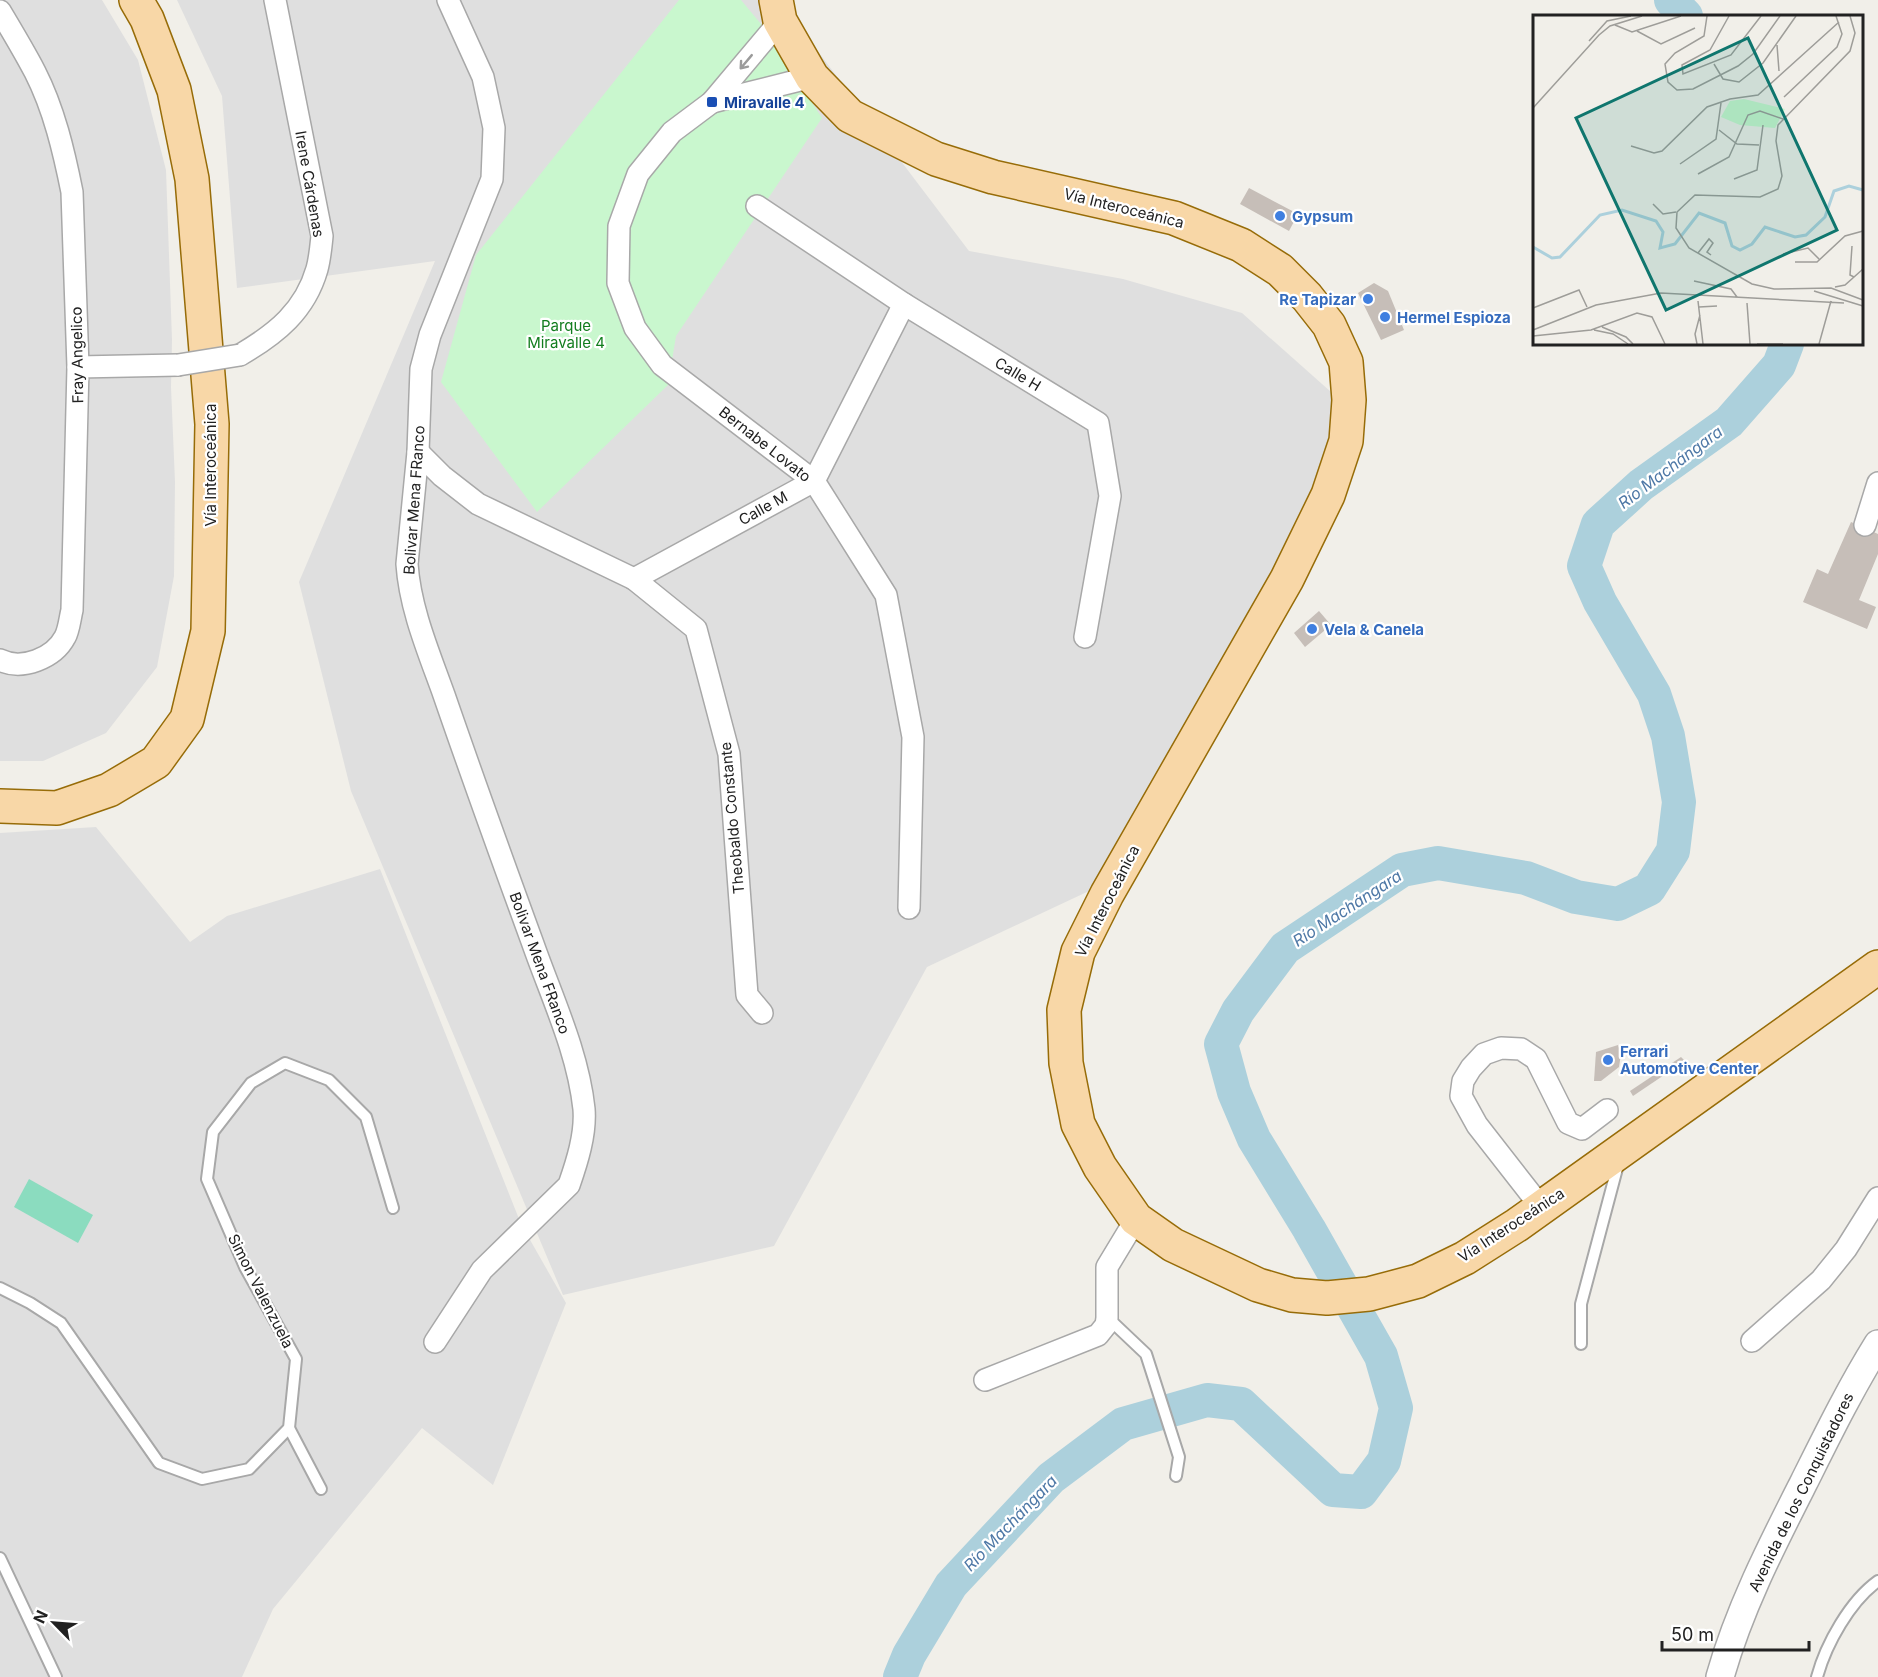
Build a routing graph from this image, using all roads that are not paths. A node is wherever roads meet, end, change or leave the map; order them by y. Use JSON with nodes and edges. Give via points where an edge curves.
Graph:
{"nodes":[{"id":1,"x":136,"y":0,"type":"edge"},
{"id":2,"x":275,"y":0,"type":"edge"},
{"id":3,"x":448,"y":0,"type":"edge"},
{"id":4,"x":780,"y":7,"type":"edge"},
{"id":5,"x":0,"y":11,"type":"edge"},
{"id":6,"x":812,"y":77,"type":"junction"},
{"id":7,"x":712,"y":102,"type":"junction"},
{"id":8,"x":886,"y":133,"type":"junction"},
{"id":9,"x":757,"y":206,"type":"dead end"},
{"id":10,"x":904,"y":304,"type":"junction"},
{"id":11,"x":78,"y":367,"type":"junction"},
{"id":12,"x":418,"y":452,"type":"junction"},
{"id":13,"x":814,"y":481,"type":"junction"},
{"id":14,"x":1878,"y":483,"type":"edge"},
{"id":15,"x":1865,"y":525,"type":"dead end"},
{"id":16,"x":634,"y":579,"type":"junction"},
{"id":17,"x":1085,"y":637,"type":"dead end"},
{"id":18,"x":0,"y":660,"type":"edge"},
{"id":19,"x":0,"y":806,"type":"edge"},
{"id":20,"x":909,"y":908,"type":"dead end"},
{"id":21,"x":1878,"y":967,"type":"edge"},
{"id":22,"x":762,"y":1013,"type":"dead end"},
{"id":23,"x":1607,"y":1110,"type":"dead end"},
{"id":24,"x":1622,"y":1149,"type":"junction"},
{"id":25,"x":1878,"y":1198,"type":"edge"},
{"id":26,"x":393,"y":1208,"type":"dead end"},
{"id":27,"x":1529,"y":1216,"type":"junction"},
{"id":28,"x":1136,"y":1219,"type":"junction"},
{"id":29,"x":0,"y":1288,"type":"edge"},
{"id":30,"x":1107,"y":1318,"type":"junction"},
{"id":31,"x":1752,"y":1341,"type":"dead end"},
{"id":32,"x":435,"y":1342,"type":"dead end"},
{"id":33,"x":1581,"y":1344,"type":"dead end"},
{"id":34,"x":1878,"y":1344,"type":"edge"},
{"id":35,"x":985,"y":1380,"type":"dead end"},
{"id":36,"x":289,"y":1428,"type":"junction"},
{"id":37,"x":1176,"y":1476,"type":"dead end"},
{"id":38,"x":321,"y":1489,"type":"dead end"},
{"id":39,"x":0,"y":1558,"type":"edge"},
{"id":40,"x":1878,"y":1581,"type":"edge"},
{"id":41,"x":56,"y":1677,"type":"edge"},
{"id":42,"x":1720,"y":1677,"type":"edge"},
{"id":43,"x":1817,"y":1677,"type":"edge"}],
"edges":[{"from":1,"to":19,"type":"main road","name":"Vía Interoceánica","via":[[174,90],[192,179],[212,424],[208,631],[187,719],[156,762],[109,790],[57,808]]},
{"from":2,"to":11,"type":"street","name":"Irene Cárdenas","bridge":true,"via":[[322,236],[317,269],[307,293],[292,316],[270,338],[240,356],[178,365]]},
{"from":3,"to":12,"type":"street","name":"Bolivar Mena FRanco","via":[[483,77],[494,128],[492,179],[430,335],[421,369]]},
{"from":4,"to":6,"type":"main road","name":"Vía Interoceánica"},
{"from":4,"to":7,"type":"street","name":"Bernabe Lovato","one_way":true},
{"from":4,"to":8,"type":"main road","name":"Vía Interoceánica"},
{"from":5,"to":11,"type":"street","name":"Fray Angelico","via":[[35,72],[69,173]]},
{"from":6,"to":7,"type":"street","name":"Bernabe Lovato"},
{"from":6,"to":8,"type":"main road","name":"Vía Interoceánica","via":[[850,116]]},
{"from":7,"to":13,"type":"street","name":"Bernabe Lovato","via":[[672,132],[638,174],[619,226],[618,283],[635,328],[662,365]]},
{"from":8,"to":28,"type":"main road","name":"Vía Interoceánica","via":[[936,159],[993,177],[1174,218],[1241,245],[1280,270],[1307,297],[1329,325],[1346,362],[1346,441],[1328,495],[1287,579],[1107,894],[1078,952],[1064,1010],[1066,1063],[1078,1124],[1100,1167]]},
{"from":9,"to":10,"type":"street","name":"Calle H"},
{"from":10,"to":13,"type":"street"},
{"from":10,"to":17,"type":"street","name":"Calle H","via":[[1098,423],[1110,496]]},
{"from":11,"to":18,"type":"street","name":"Fray Angelico","via":[[72,610],[66,636],[52,653],[26,664]]},
{"from":12,"to":16,"type":"street","name":"Theobaldo Constante","via":[[478,504]]},
{"from":12,"to":32,"type":"street","name":"Bolivar Mena FRanco","via":[[406,564],[408,582],[487,820],[576,1064],[584,1111],[576,1167],[569,1185],[482,1270]]},
{"from":13,"to":16,"type":"street","name":"Calle M"},
{"from":13,"to":20,"type":"street","name":"Bernabe Lovato","via":[[886,595],[913,737]]},
{"from":14,"to":15,"type":"street"},
{"from":16,"to":22,"type":"street","name":"Theobaldo Constante","via":[[696,629],[729,753],[747,995]]},
{"from":21,"to":24,"type":"main road","name":"Vía Interoceánica"},
{"from":23,"to":27,"type":"street","via":[[1582,1129],[1568,1123],[1536,1059],[1521,1049],[1501,1048],[1484,1054],[1472,1068],[1463,1082],[1461,1096]]},
{"from":24,"to":27,"type":"main road","name":"Vía Interoceánica"},
{"from":24,"to":33,"type":"lane","via":[[1581,1304]]},
{"from":25,"to":31,"type":"street","via":[[1846,1250],[1821,1280]]},
{"from":26,"to":36,"type":"lane","name":"Simon Valenzuela","via":[[366,1117],[328,1080],[285,1063],[251,1083],[213,1132],[207,1179],[245,1267],[296,1359]]},
{"from":27,"to":28,"type":"main road","name":"Vía Interoceánica","via":[[1465,1258],[1418,1281],[1369,1294],[1327,1298],[1292,1295],[1257,1285],[1173,1245]]},
{"from":28,"to":30,"type":"street","via":[[1107,1267]]},
{"from":29,"to":36,"type":"lane","via":[[61,1323],[159,1462],[202,1479],[249,1469]]},
{"from":30,"to":35,"type":"street","via":[[1098,1335]]},
{"from":30,"to":37,"type":"lane","via":[[1146,1354],[1179,1457]]},
{"from":34,"to":42,"type":"street","name":"Avenida de los Conquistadores","via":[[1856,1379],[1771,1547]]},
{"from":36,"to":38,"type":"lane"},
{"from":39,"to":41,"type":"lane"},
{"from":40,"to":43,"type":"lane","via":[[1849,1612],[1822,1660]]}]}
